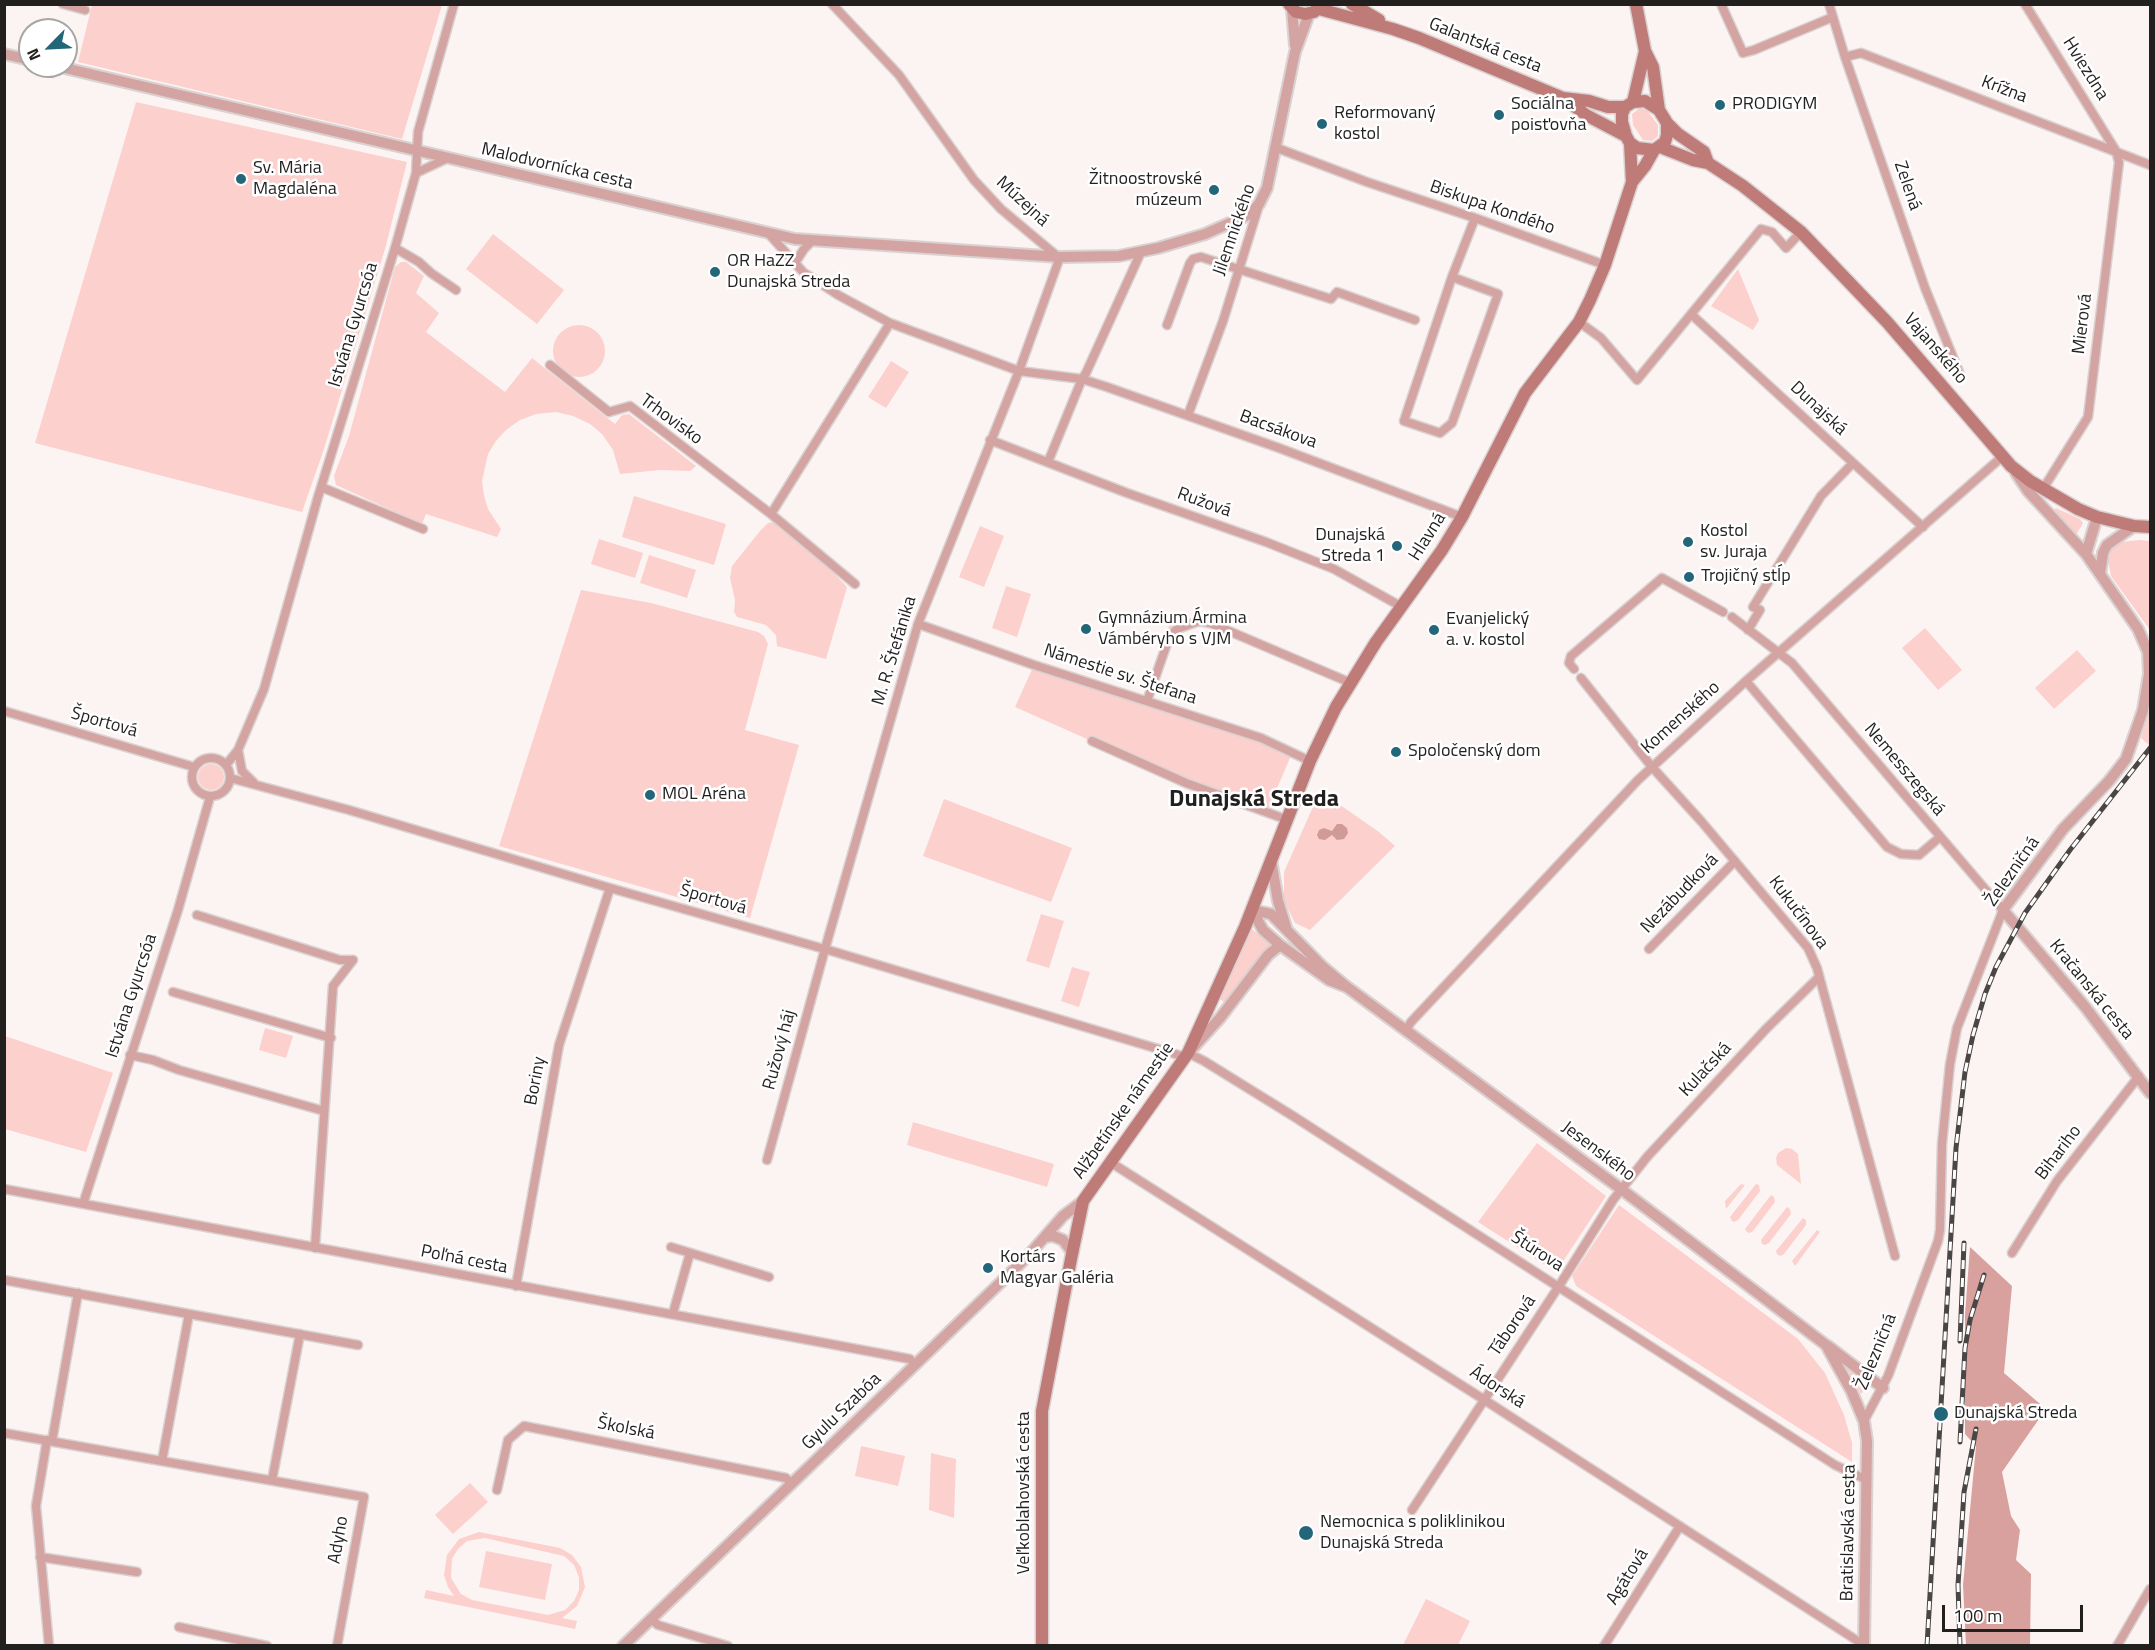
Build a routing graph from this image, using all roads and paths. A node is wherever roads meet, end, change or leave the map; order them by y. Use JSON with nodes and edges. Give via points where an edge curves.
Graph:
{"nodes":[{"id":1,"x":63,"y":4,"type":"edge"},
{"id":2,"x":454,"y":4,"type":"edge"},
{"id":3,"x":832,"y":4,"type":"edge"},
{"id":4,"x":1352,"y":4,"type":"edge"},
{"id":5,"x":1636,"y":4,"type":"edge"},
{"id":6,"x":1721,"y":4,"type":"edge"},
{"id":7,"x":1829,"y":4,"type":"edge"},
{"id":8,"x":2025,"y":4,"type":"edge"},
{"id":9,"x":1290,"y":7,"type":"edge"},
{"id":10,"x":1317,"y":9,"type":"edge"},
{"id":11,"x":85,"y":10,"type":"dead end"},
{"id":12,"x":1833,"y":17,"type":"junction"},
{"id":13,"x":1393,"y":29,"type":"junction"},
{"id":14,"x":1645,"y":51,"type":"junction"},
{"id":15,"x":1295,"y":52,"type":"junction"},
{"id":16,"x":1845,"y":57,"type":"junction"},
{"id":17,"x":78,"y":71,"type":"edge"},
{"id":18,"x":1563,"y":98,"type":"junction"},
{"id":19,"x":1629,"y":104,"type":"junction"},
{"id":20,"x":1659,"y":110,"type":"junction"},
{"id":21,"x":1666,"y":123,"type":"junction"},
{"id":22,"x":1628,"y":139,"type":"junction"},
{"id":23,"x":1277,"y":148,"type":"junction"},
{"id":24,"x":1657,"y":149,"type":"junction"},
{"id":25,"x":417,"y":151,"type":"junction"},
{"id":26,"x":2116,"y":151,"type":"junction"},
{"id":27,"x":448,"y":158,"type":"junction"},
{"id":28,"x":1708,"y":163,"type":"junction"},
{"id":29,"x":2151,"y":165,"type":"edge"},
{"id":30,"x":416,"y":173,"type":"junction"},
{"id":31,"x":1632,"y":182,"type":"junction"},
{"id":32,"x":1259,"y":204,"type":"junction"},
{"id":33,"x":1475,"y":218,"type":"junction"},
{"id":34,"x":1801,"y":232,"type":"junction"},
{"id":35,"x":769,"y":234,"type":"junction"},
{"id":36,"x":813,"y":240,"type":"junction"},
{"id":37,"x":395,"y":248,"type":"junction"},
{"id":38,"x":1141,"y":252,"type":"junction"},
{"id":39,"x":1059,"y":256,"type":"junction"},
{"id":40,"x":795,"y":263,"type":"junction"},
{"id":41,"x":1605,"y":265,"type":"junction"},
{"id":42,"x":1239,"y":268,"type":"junction"},
{"id":43,"x":1452,"y":278,"type":"junction"},
{"id":44,"x":456,"y":290,"type":"dead end"},
{"id":45,"x":1692,"y":315,"type":"junction"},
{"id":46,"x":1415,"y":320,"type":"dead end"},
{"id":47,"x":1579,"y":322,"type":"junction"},
{"id":48,"x":890,"y":323,"type":"junction"},
{"id":49,"x":1167,"y":325,"type":"dead end"},
{"id":50,"x":550,"y":365,"type":"dead end"},
{"id":51,"x":1019,"y":371,"type":"junction"},
{"id":52,"x":1961,"y":376,"type":"dead end"},
{"id":53,"x":1082,"y":379,"type":"junction"},
{"id":54,"x":1188,"y":415,"type":"junction"},
{"id":55,"x":990,"y":440,"type":"junction"},
{"id":56,"x":2007,"y":461,"type":"junction"},
{"id":57,"x":1048,"y":462,"type":"junction"},
{"id":58,"x":1853,"y":463,"type":"junction"},
{"id":59,"x":321,"y":486,"type":"junction"},
{"id":60,"x":2043,"y":489,"type":"junction"},
{"id":61,"x":771,"y":514,"type":"junction"},
{"id":62,"x":1462,"y":517,"type":"junction"},
{"id":63,"x":2097,"y":517,"type":"junction"},
{"id":64,"x":2134,"y":526,"type":"junction"},
{"id":65,"x":1923,"y":527,"type":"junction"},
{"id":66,"x":2151,"y":527,"type":"edge"},
{"id":67,"x":423,"y":529,"type":"dead end"},
{"id":68,"x":2086,"y":554,"type":"junction"},
{"id":69,"x":2100,"y":574,"type":"junction"},
{"id":70,"x":855,"y":584,"type":"dead end"},
{"id":71,"x":1402,"y":607,"type":"junction"},
{"id":72,"x":1723,"y":612,"type":"dead end"},
{"id":73,"x":1732,"y":617,"type":"dead end"},
{"id":74,"x":918,"y":624,"type":"junction"},
{"id":75,"x":1748,"y":630,"type":"junction"},
{"id":76,"x":1779,"y":652,"type":"junction"},
{"id":77,"x":1574,"y":669,"type":"dead end"},
{"id":78,"x":1581,"y":678,"type":"dead end"},
{"id":79,"x":1746,"y":681,"type":"junction"},
{"id":80,"x":1351,"y":683,"type":"junction"},
{"id":81,"x":1147,"y":701,"type":"junction"},
{"id":82,"x":4,"y":711,"type":"edge"},
{"id":83,"x":1092,"y":741,"type":"dead end"},
{"id":84,"x":238,"y":750,"type":"junction"},
{"id":85,"x":1310,"y":761,"type":"junction"},
{"id":86,"x":226,"y":765,"type":"junction"},
{"id":87,"x":194,"y":767,"type":"junction"},
{"id":88,"x":1652,"y":767,"type":"junction"},
{"id":89,"x":230,"y":778,"type":"junction"},
{"id":90,"x":255,"y":784,"type":"junction"},
{"id":91,"x":210,"y":796,"type":"junction"},
{"id":92,"x":1288,"y":820,"type":"junction"},
{"id":93,"x":1940,"y":837,"type":"junction"},
{"id":94,"x":1271,"y":860,"type":"junction"},
{"id":95,"x":1735,"y":861,"type":"junction"},
{"id":96,"x":610,"y":888,"type":"junction"},
{"id":97,"x":1252,"y":910,"type":"junction"},
{"id":98,"x":2003,"y":910,"type":"junction"},
{"id":99,"x":197,"y":915,"type":"dead end"},
{"id":100,"x":1287,"y":930,"type":"junction"},
{"id":101,"x":1280,"y":945,"type":"junction"},
{"id":102,"x":825,"y":949,"type":"junction"},
{"id":103,"x":1649,"y":949,"type":"dead end"},
{"id":104,"x":1819,"y":977,"type":"junction"},
{"id":105,"x":1347,"y":987,"type":"junction"},
{"id":106,"x":173,"y":992,"type":"dead end"},
{"id":107,"x":1406,"y":1030,"type":"junction"},
{"id":108,"x":331,"y":1038,"type":"junction"},
{"id":109,"x":130,"y":1055,"type":"junction"},
{"id":110,"x":1187,"y":1055,"type":"junction"},
{"id":111,"x":2139,"y":1077,"type":"junction"},
{"id":112,"x":2151,"y":1093,"type":"edge"},
{"id":113,"x":324,"y":1111,"type":"junction"},
{"id":114,"x":767,"y":1160,"type":"dead end"},
{"id":115,"x":1110,"y":1162,"type":"junction"},
{"id":116,"x":1621,"y":1189,"type":"junction"},
{"id":117,"x":4,"y":1190,"type":"edge"},
{"id":118,"x":1083,"y":1201,"type":"junction"},
{"id":119,"x":83,"y":1204,"type":"junction"},
{"id":120,"x":1045,"y":1237,"type":"junction"},
{"id":121,"x":671,"y":1247,"type":"dead end"},
{"id":122,"x":315,"y":1248,"type":"junction"},
{"id":123,"x":1072,"y":1252,"type":"junction"},
{"id":124,"x":690,"y":1253,"type":"junction"},
{"id":125,"x":2012,"y":1253,"type":"dead end"},
{"id":126,"x":1895,"y":1256,"type":"dead end"},
{"id":127,"x":769,"y":1277,"type":"dead end"},
{"id":128,"x":4,"y":1280,"type":"edge"},
{"id":129,"x":516,"y":1286,"type":"junction"},
{"id":130,"x":1559,"y":1286,"type":"junction"},
{"id":131,"x":78,"y":1293,"type":"junction"},
{"id":132,"x":673,"y":1313,"type":"junction"},
{"id":133,"x":189,"y":1314,"type":"junction"},
{"id":134,"x":300,"y":1334,"type":"junction"},
{"id":135,"x":358,"y":1345,"type":"dead end"},
{"id":136,"x":1826,"y":1345,"type":"junction"},
{"id":137,"x":915,"y":1365,"type":"junction"},
{"id":138,"x":1883,"y":1388,"type":"junction"},
{"id":139,"x":1483,"y":1399,"type":"junction"},
{"id":140,"x":1864,"y":1421,"type":"junction"},
{"id":141,"x":4,"y":1433,"type":"edge"},
{"id":142,"x":49,"y":1441,"type":"junction"},
{"id":143,"x":162,"y":1461,"type":"junction"},
{"id":144,"x":272,"y":1480,"type":"junction"},
{"id":145,"x":1867,"y":1480,"type":"junction"},
{"id":146,"x":791,"y":1484,"type":"junction"},
{"id":147,"x":497,"y":1490,"type":"dead end"},
{"id":148,"x":1412,"y":1510,"type":"dead end"},
{"id":149,"x":1680,"y":1526,"type":"junction"},
{"id":150,"x":40,"y":1557,"type":"junction"},
{"id":151,"x":137,"y":1572,"type":"dead end"},
{"id":152,"x":2151,"y":1589,"type":"edge"},
{"id":153,"x":651,"y":1618,"type":"junction"},
{"id":154,"x":179,"y":1627,"type":"dead end"},
{"id":155,"x":1864,"y":1645,"type":"edge"},
{"id":156,"x":49,"y":1646,"type":"edge"},
{"id":157,"x":267,"y":1646,"type":"edge"},
{"id":158,"x":337,"y":1646,"type":"edge"},
{"id":159,"x":623,"y":1646,"type":"edge"},
{"id":160,"x":728,"y":1646,"type":"edge"},
{"id":161,"x":1042,"y":1646,"type":"edge"},
{"id":162,"x":1604,"y":1646,"type":"edge"},
{"id":163,"x":2116,"y":1646,"type":"edge"}],
"edges":[{"from":1,"to":11,"type":"street"},
{"from":2,"to":25,"type":"street","name":"Istvána Gyurcsóa","via":[[418,132]]},
{"from":3,"to":39,"type":"street","name":"Múzejná","via":[[899,75],[974,180],[1001,209]]},
{"from":4,"to":13,"type":"main road","name":"Galantská cesta"},
{"from":5,"to":14,"type":"main road"},
{"from":6,"to":12,"type":"street","via":[[1743,53]]},
{"from":7,"to":12,"type":"street","name":"Zelená"},
{"from":8,"to":26,"type":"street","name":"Hviezdna"},
{"from":9,"to":10,"type":"main road","name":"Galantská cesta","via":[[1301,14]]},
{"from":9,"to":15,"type":"street","name":"Jilemnického"},
{"from":10,"to":13,"type":"main road","name":"Galantská cesta"},
{"from":10,"to":15,"type":"street","name":"Jilemnického"},
{"from":12,"to":16,"type":"street","name":"Zelená"},
{"from":13,"to":18,"type":"main road","name":"Galantská cesta"},
{"from":14,"to":19,"type":"main road"},
{"from":14,"to":20,"type":"main road","via":[[1653,67]]},
{"from":15,"to":23,"type":"street","name":"Jilemnického"},
{"from":16,"to":26,"type":"street","name":"Krížna","via":[[1861,53]]},
{"from":16,"to":52,"type":"street","name":"Zelená","via":[[1925,288]]},
{"from":17,"to":25,"type":"street","name":"Malodvornícka cesta"},
{"from":18,"to":19,"type":"main road","via":[[1608,107]]},
{"from":18,"to":22,"type":"main road"},
{"from":19,"to":20,"type":"main road","via":[[1645,101]]},
{"from":19,"to":22,"type":"main road","via":[[1622,122]]},
{"from":20,"to":21,"type":"main road"},
{"from":21,"to":24,"type":"main road","via":[[1667,135]]},
{"from":21,"to":28,"type":"main road","via":[[1704,152]]},
{"from":22,"to":24,"type":"main road","via":[[1637,148]]},
{"from":22,"to":31,"type":"main road"},
{"from":23,"to":32,"type":"street","name":"Jilemnického","via":[[1267,189]]},
{"from":23,"to":33,"type":"street","name":"Biskupa Kondého"},
{"from":24,"to":28,"type":"main road"},
{"from":24,"to":31,"type":"main road"},
{"from":25,"to":27,"type":"street","name":"Malodvornícka cesta"},
{"from":25,"to":30,"type":"street","name":"Istvána Gyurcsóa"},
{"from":26,"to":29,"type":"street","name":"Krížna"},
{"from":26,"to":60,"type":"street","name":"Mierová","via":[[2119,162],[2088,417]]},
{"from":27,"to":30,"type":"street"},
{"from":27,"to":35,"type":"street","name":"Malodvornícka cesta"},
{"from":28,"to":34,"type":"main road","name":"Vajanského"},
{"from":30,"to":37,"type":"street","name":"Istvána Gyurcsóa"},
{"from":31,"to":41,"type":"main road","name":"Hlavná"},
{"from":32,"to":38,"type":"street","via":[[1248,215],[1206,234]]},
{"from":32,"to":42,"type":"street","name":"Jilemnického"},
{"from":33,"to":41,"type":"street","name":"Biskupa Kondého"},
{"from":33,"to":43,"type":"street"},
{"from":34,"to":45,"type":"street","via":[[1786,248],[1772,232],[1761,230]]},
{"from":34,"to":56,"type":"main road","name":"Vajanského","via":[[1887,322]]},
{"from":35,"to":36,"type":"street","name":"Malodvornícka cesta"},
{"from":35,"to":40,"type":"street"},
{"from":36,"to":39,"type":"street","name":"Malodvornícka cesta"},
{"from":36,"to":40,"type":"street"},
{"from":37,"to":44,"type":"street"},
{"from":37,"to":59,"type":"street","name":"Istvána Gyurcsóa"},
{"from":38,"to":39,"type":"street"},
{"from":38,"to":53,"type":"street"},
{"from":39,"to":51,"type":"street"},
{"from":40,"to":48,"type":"street","via":[[802,272],[838,295]]},
{"from":41,"to":47,"type":"main road","name":"Hlavná"},
{"from":42,"to":46,"type":"street","via":[[1331,299],[1337,292]]},
{"from":42,"to":49,"type":"street","via":[[1205,257],[1193,259]]},
{"from":42,"to":54,"type":"street","name":"Jilemnického"},
{"from":43,"to":43,"type":"street","via":[[1404,421],[1440,433],[1452,423],[1498,294]]},
{"from":45,"to":47,"type":"street","via":[[1637,380],[1601,338]]},
{"from":45,"to":58,"type":"street","name":"Dunajská"},
{"from":47,"to":62,"type":"main road","name":"Hlavná","via":[[1526,393]]},
{"from":48,"to":51,"type":"street"},
{"from":48,"to":61,"type":"street"},
{"from":50,"to":61,"type":"street","name":"Trhovisko","via":[[609,412],[630,406]]},
{"from":51,"to":53,"type":"street","name":"Bacsákova"},
{"from":51,"to":55,"type":"street","name":"M. R. Štefánika"},
{"from":53,"to":54,"type":"street","name":"Bacsákova"},
{"from":53,"to":57,"type":"street"},
{"from":54,"to":62,"type":"street","name":"Bacsákova"},
{"from":55,"to":57,"type":"street","name":"Ružová"},
{"from":55,"to":74,"type":"street","name":"M. R. Štefánika"},
{"from":56,"to":60,"type":"main road","name":"Vajanského"},
{"from":56,"to":65,"type":"street","name":"Komenského"},
{"from":56,"to":68,"type":"street","name":"Železničná","via":[[2028,491]]},
{"from":57,"to":71,"type":"street","name":"Ružová","via":[[1334,569]]},
{"from":58,"to":65,"type":"street","name":"Dunajská"},
{"from":58,"to":75,"type":"street","via":[[1821,496],[1753,607],[1760,610]]},
{"from":59,"to":67,"type":"street"},
{"from":59,"to":84,"type":"street","name":"Istvána Gyurcsóa","via":[[264,689]]},
{"from":60,"to":63,"type":"main road","name":"Vajanského"},
{"from":61,"to":70,"type":"street","name":"Trhovisko"},
{"from":62,"to":71,"type":"main road","name":"Hlavná"},
{"from":63,"to":64,"type":"main road","name":"Vajanského"},
{"from":63,"to":68,"type":"street"},
{"from":64,"to":66,"type":"main road","name":"Vajanského"},
{"from":64,"to":69,"type":"street","via":[[2107,545]]},
{"from":65,"to":76,"type":"street","name":"Komenského"},
{"from":68,"to":69,"type":"street","name":"Železničná"},
{"from":69,"to":98,"type":"street","name":"Železničná","via":[[2138,629],[2148,652],[2143,710],[2126,759],[2063,830]]},
{"from":71,"to":80,"type":"main road","name":"Hlavná"},
{"from":72,"to":77,"type":"street","via":[[1662,578],[1571,656],[1569,663]]},
{"from":73,"to":75,"type":"street","name":"Nemesszegská"},
{"from":74,"to":81,"type":"street","name":"Námestie sv. Štefana"},
{"from":74,"to":102,"type":"street","name":"M. R. Štefánika"},
{"from":75,"to":76,"type":"street","name":"Nemesszegská"},
{"from":76,"to":79,"type":"street","name":"Komenského"},
{"from":76,"to":93,"type":"street","name":"Nemesszegská"},
{"from":78,"to":88,"type":"street","name":"Kukučínova"},
{"from":79,"to":88,"type":"street","name":"Komenského"},
{"from":79,"to":93,"type":"street","via":[[1887,847],[1901,854],[1919,855]]},
{"from":80,"to":81,"type":"street","via":[[1199,621],[1170,635]]},
{"from":80,"to":85,"type":"main road","name":"Hlavná"},
{"from":81,"to":85,"type":"street","name":"Námestie sv. Štefana","via":[[1261,738]]},
{"from":82,"to":87,"type":"street","name":"Športová"},
{"from":83,"to":92,"type":"street","via":[[1186,783]]},
{"from":84,"to":86,"type":"street","name":"Istvána Gyurcsóa"},
{"from":84,"to":90,"type":"street","via":[[242,771]]},
{"from":85,"to":92,"type":"main road","name":"Hlavná"},
{"from":86,"to":87,"type":"street","via":[[210,758]]},
{"from":86,"to":89,"type":"street"},
{"from":87,"to":91,"type":"street","via":[[194,786]]},
{"from":88,"to":95,"type":"street","name":"Kukučínova"},
{"from":88,"to":107,"type":"street","name":"Komenského"},
{"from":89,"to":90,"type":"street","name":"Športová"},
{"from":89,"to":91,"type":"street","via":[[224,792]]},
{"from":90,"to":96,"type":"street","name":"Športová"},
{"from":91,"to":109,"type":"street","name":"Istvána Gyurcsóa","via":[[178,910]]},
{"from":92,"to":94,"type":"main road","name":"Hlavná"},
{"from":93,"to":98,"type":"street","name":"Nemesszegská"},
{"from":94,"to":97,"type":"main road","name":"Hlavná"},
{"from":94,"to":100,"type":"street"},
{"from":95,"to":103,"type":"street","name":"Nezábudková"},
{"from":95,"to":104,"type":"street","name":"Kukučínova","via":[[1808,948]]},
{"from":96,"to":102,"type":"street","name":"Športová"},
{"from":96,"to":129,"type":"street","name":"Boriny","via":[[559,1045]]},
{"from":97,"to":100,"type":"street","name":"Jesenského","via":[[1271,914]]},
{"from":97,"to":101,"type":"street","via":[[1263,930]]},
{"from":97,"to":110,"type":"main road","name":"Alžbetínske námestie"},
{"from":98,"to":111,"type":"street","name":"Kračanská cesta"},
{"from":98,"to":138,"type":"street","name":"Železničná","via":[[1958,1028],[1950,1064],[1938,1241]]},
{"from":99,"to":108,"type":"street","via":[[340,960],[353,960],[333,986]]},
{"from":100,"to":105,"type":"street","name":"Jesenského"},
{"from":101,"to":105,"type":"street","via":[[1329,980]]},
{"from":101,"to":110,"type":"street"},
{"from":102,"to":110,"type":"street","name":"Športová"},
{"from":102,"to":114,"type":"street","name":"Ružový háj"},
{"from":104,"to":116,"type":"street","name":"Kulačská"},
{"from":104,"to":126,"type":"street","name":"Kukučínova"},
{"from":105,"to":107,"type":"street","name":"Jesenského"},
{"from":106,"to":108,"type":"street"},
{"from":107,"to":116,"type":"street","name":"Jesenského"},
{"from":108,"to":113,"type":"street"},
{"from":109,"to":113,"type":"street"},
{"from":109,"to":119,"type":"street","name":"Istvána Gyurcsóa"},
{"from":110,"to":115,"type":"main road","name":"Alžbetínske námestie"},
{"from":110,"to":130,"type":"street","name":"Štúrova","via":[[1204,1061],[1293,1116]]},
{"from":111,"to":112,"type":"street","name":"Kračanská cesta"},
{"from":111,"to":125,"type":"street","name":"Bihariho","via":[[2057,1181]]},
{"from":113,"to":122,"type":"street"},
{"from":115,"to":118,"type":"main road","name":"Alžbetínske námestie"},
{"from":115,"to":139,"type":"street","name":"Ádorská"},
{"from":116,"to":130,"type":"street","name":"Táborová"},
{"from":116,"to":136,"type":"street","name":"Jesenského"},
{"from":117,"to":119,"type":"street","name":"Poľná cesta"},
{"from":118,"to":120,"type":"street","name":"Gyulu Szabóa"},
{"from":118,"to":123,"type":"main road","name":"Veľkoblahovská cesta"},
{"from":119,"to":122,"type":"street","name":"Poľná cesta"},
{"from":120,"to":123,"type":"street","via":[[1063,1240]]},
{"from":120,"to":137,"type":"street","name":"Gyulu Szabóa"},
{"from":121,"to":124,"type":"street"},
{"from":122,"to":129,"type":"street","name":"Poľná cesta"},
{"from":123,"to":161,"type":"main road","name":"Veľkoblahovská cesta","via":[[1042,1411]]},
{"from":124,"to":127,"type":"street"},
{"from":124,"to":132,"type":"street"},
{"from":128,"to":131,"type":"street"},
{"from":129,"to":132,"type":"street","name":"Poľná cesta"},
{"from":130,"to":139,"type":"street","name":"Táborová"},
{"from":130,"to":145,"type":"street","name":"Štúrova","via":[[1835,1465]]},
{"from":131,"to":133,"type":"street"},
{"from":131,"to":142,"type":"street"},
{"from":132,"to":137,"type":"street","name":"Poľná cesta","via":[[910,1359]]},
{"from":133,"to":134,"type":"street"},
{"from":133,"to":143,"type":"street"},
{"from":134,"to":135,"type":"street"},
{"from":134,"to":144,"type":"street"},
{"from":136,"to":138,"type":"street"},
{"from":136,"to":140,"type":"street","name":"Jesenského"},
{"from":137,"to":146,"type":"street","name":"Gyulu Szabóa"},
{"from":138,"to":140,"type":"street","name":"Železničná"},
{"from":139,"to":148,"type":"street","name":"Táborová"},
{"from":139,"to":149,"type":"street","name":"Ádorská"},
{"from":140,"to":145,"type":"street","name":"Bratislavská cesta"},
{"from":141,"to":142,"type":"street","name":"Adyho"},
{"from":142,"to":143,"type":"street","name":"Adyho"},
{"from":142,"to":150,"type":"street","via":[[36,1506]]},
{"from":143,"to":144,"type":"street","name":"Adyho"},
{"from":144,"to":158,"type":"street","name":"Adyho","via":[[364,1497]]},
{"from":145,"to":155,"type":"street","name":"Bratislavská cesta"},
{"from":146,"to":147,"type":"street","name":"Školská","via":[[786,1478],[524,1426],[507,1440]]},
{"from":146,"to":153,"type":"street","name":"Gyulu Szabóa"},
{"from":149,"to":155,"type":"street","name":"Ádorská"},
{"from":149,"to":162,"type":"street","name":"Agátová"},
{"from":150,"to":151,"type":"street"},
{"from":150,"to":156,"type":"street"},
{"from":152,"to":163,"type":"street"},
{"from":153,"to":159,"type":"street","name":"Gyulu Szabóa"},
{"from":153,"to":160,"type":"street","via":[[658,1625]]},
{"from":154,"to":157,"type":"street"}]}
